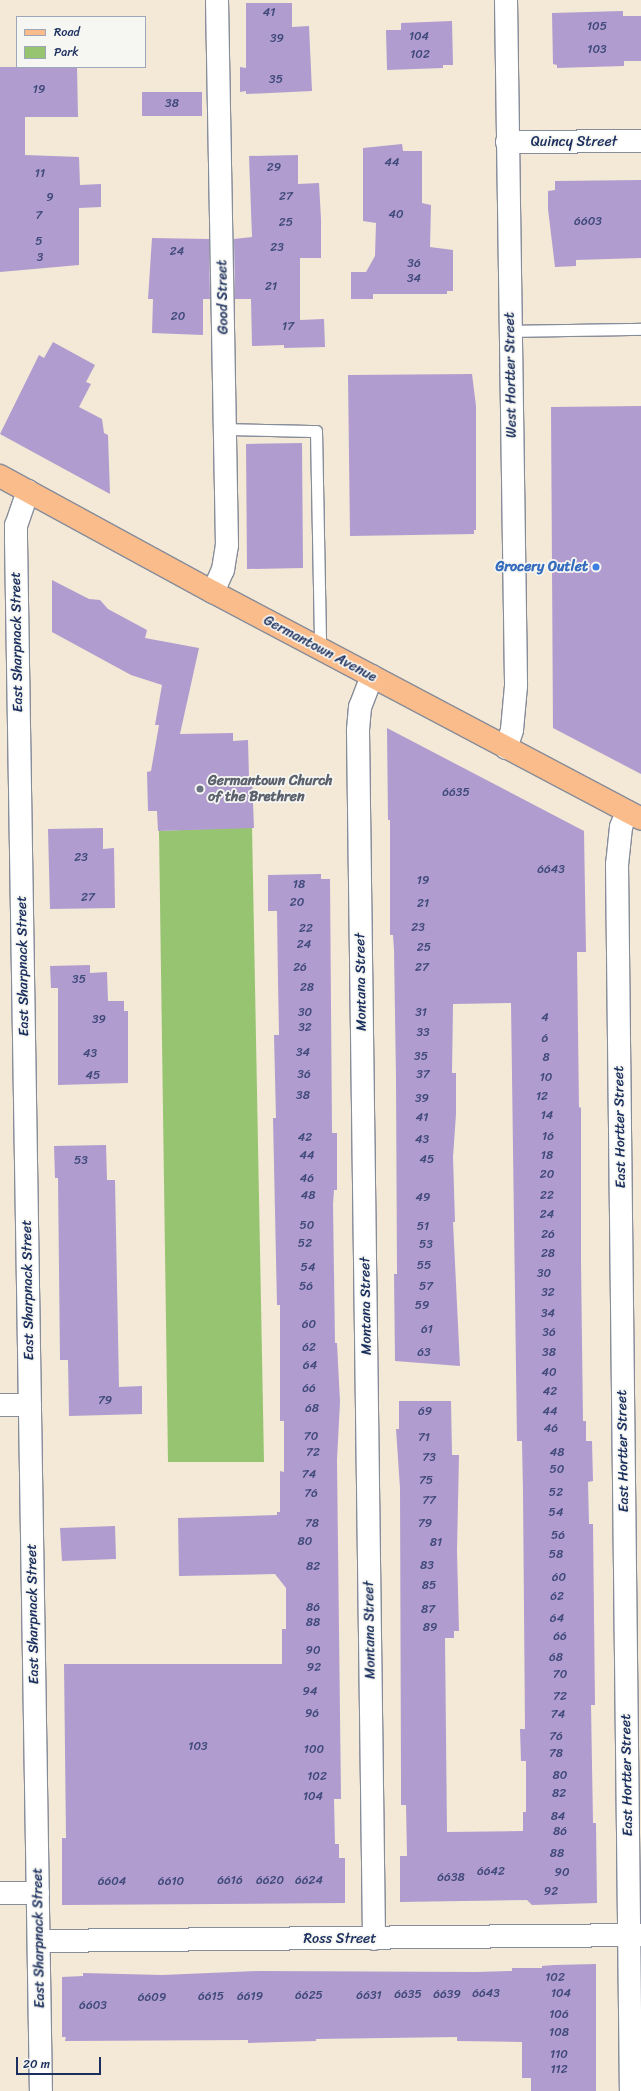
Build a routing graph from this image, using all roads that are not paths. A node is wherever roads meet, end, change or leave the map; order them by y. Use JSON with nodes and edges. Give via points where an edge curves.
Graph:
{"nodes":[{"id":1,"x":218,"y":0,"type":"edge"},
{"id":2,"x":506,"y":0,"type":"edge"},
{"id":3,"x":641,"y":141,"type":"edge"},
{"id":4,"x":508,"y":142,"type":"junction"},
{"id":5,"x":641,"y":329,"type":"edge"},
{"id":6,"x":510,"y":331,"type":"junction"},
{"id":7,"x":225,"y":429,"type":"junction"},
{"id":8,"x":0,"y":476,"type":"edge"},
{"id":9,"x":28,"y":491,"type":"junction"},
{"id":10,"x":213,"y":592,"type":"junction"},
{"id":11,"x":320,"y":649,"type":"junction"},
{"id":12,"x":372,"y":676,"type":"junction"},
{"id":13,"x":506,"y":748,"type":"junction"},
{"id":14,"x":634,"y":816,"type":"edge"},
{"id":15,"x":0,"y":1405,"type":"edge"},
{"id":16,"x":30,"y":1405,"type":"junction"},
{"id":17,"x":38,"y":1893,"type":"junction"},
{"id":18,"x":0,"y":1894,"type":"edge"},
{"id":19,"x":635,"y":1935,"type":"edge"},
{"id":20,"x":374,"y":1938,"type":"junction"},
{"id":21,"x":39,"y":1941,"type":"junction"},
{"id":22,"x":41,"y":2091,"type":"edge"},
{"id":23,"x":631,"y":2091,"type":"edge"}],
"edges":[{"from":1,"to":7,"type":"street","name":"Good Street"},
{"from":2,"to":4,"type":"street","name":"West Hortter Street"},
{"from":3,"to":4,"type":"street","name":"Quincy Street"},
{"from":4,"to":6,"type":"street","name":"West Hortter Street"},
{"from":5,"to":6,"type":"lane"},
{"from":6,"to":13,"type":"street","name":"West Hortter Street","via":[[516,686],[512,730]]},
{"from":7,"to":10,"type":"street","name":"Good Street","via":[[227,546],[223,570]]},
{"from":7,"to":11,"type":"lane","via":[[316,431]]},
{"from":8,"to":9,"type":"main road","name":"Germantown Avenue"},
{"from":9,"to":10,"type":"main road","name":"Germantown Avenue"},
{"from":9,"to":16,"type":"street","name":"East Sharpnack Street","via":[[16,525],[16,539]]},
{"from":10,"to":11,"type":"main road","name":"Germantown Avenue"},
{"from":11,"to":12,"type":"main road","name":"Germantown Avenue"},
{"from":12,"to":13,"type":"main road","name":"Germantown Avenue"},
{"from":12,"to":20,"type":"street","name":"Montana Street","via":[[360,707],[358,731]]},
{"from":13,"to":14,"type":"main road","name":"Germantown Avenue"},
{"from":14,"to":19,"type":"street","name":"East Hortter Street","via":[[621,828],[617,864]]},
{"from":15,"to":16,"type":"street"},
{"from":16,"to":17,"type":"street","name":"East Sharpnack Street"},
{"from":17,"to":18,"type":"street"},
{"from":17,"to":21,"type":"street","name":"East Sharpnack Street"},
{"from":19,"to":20,"type":"street","name":"Ross Street"},
{"from":19,"to":23,"type":"street","name":"East Hortter Street"},
{"from":20,"to":21,"type":"street","name":"Ross Street"},
{"from":21,"to":22,"type":"street","name":"East Sharpnack Street"}]}
